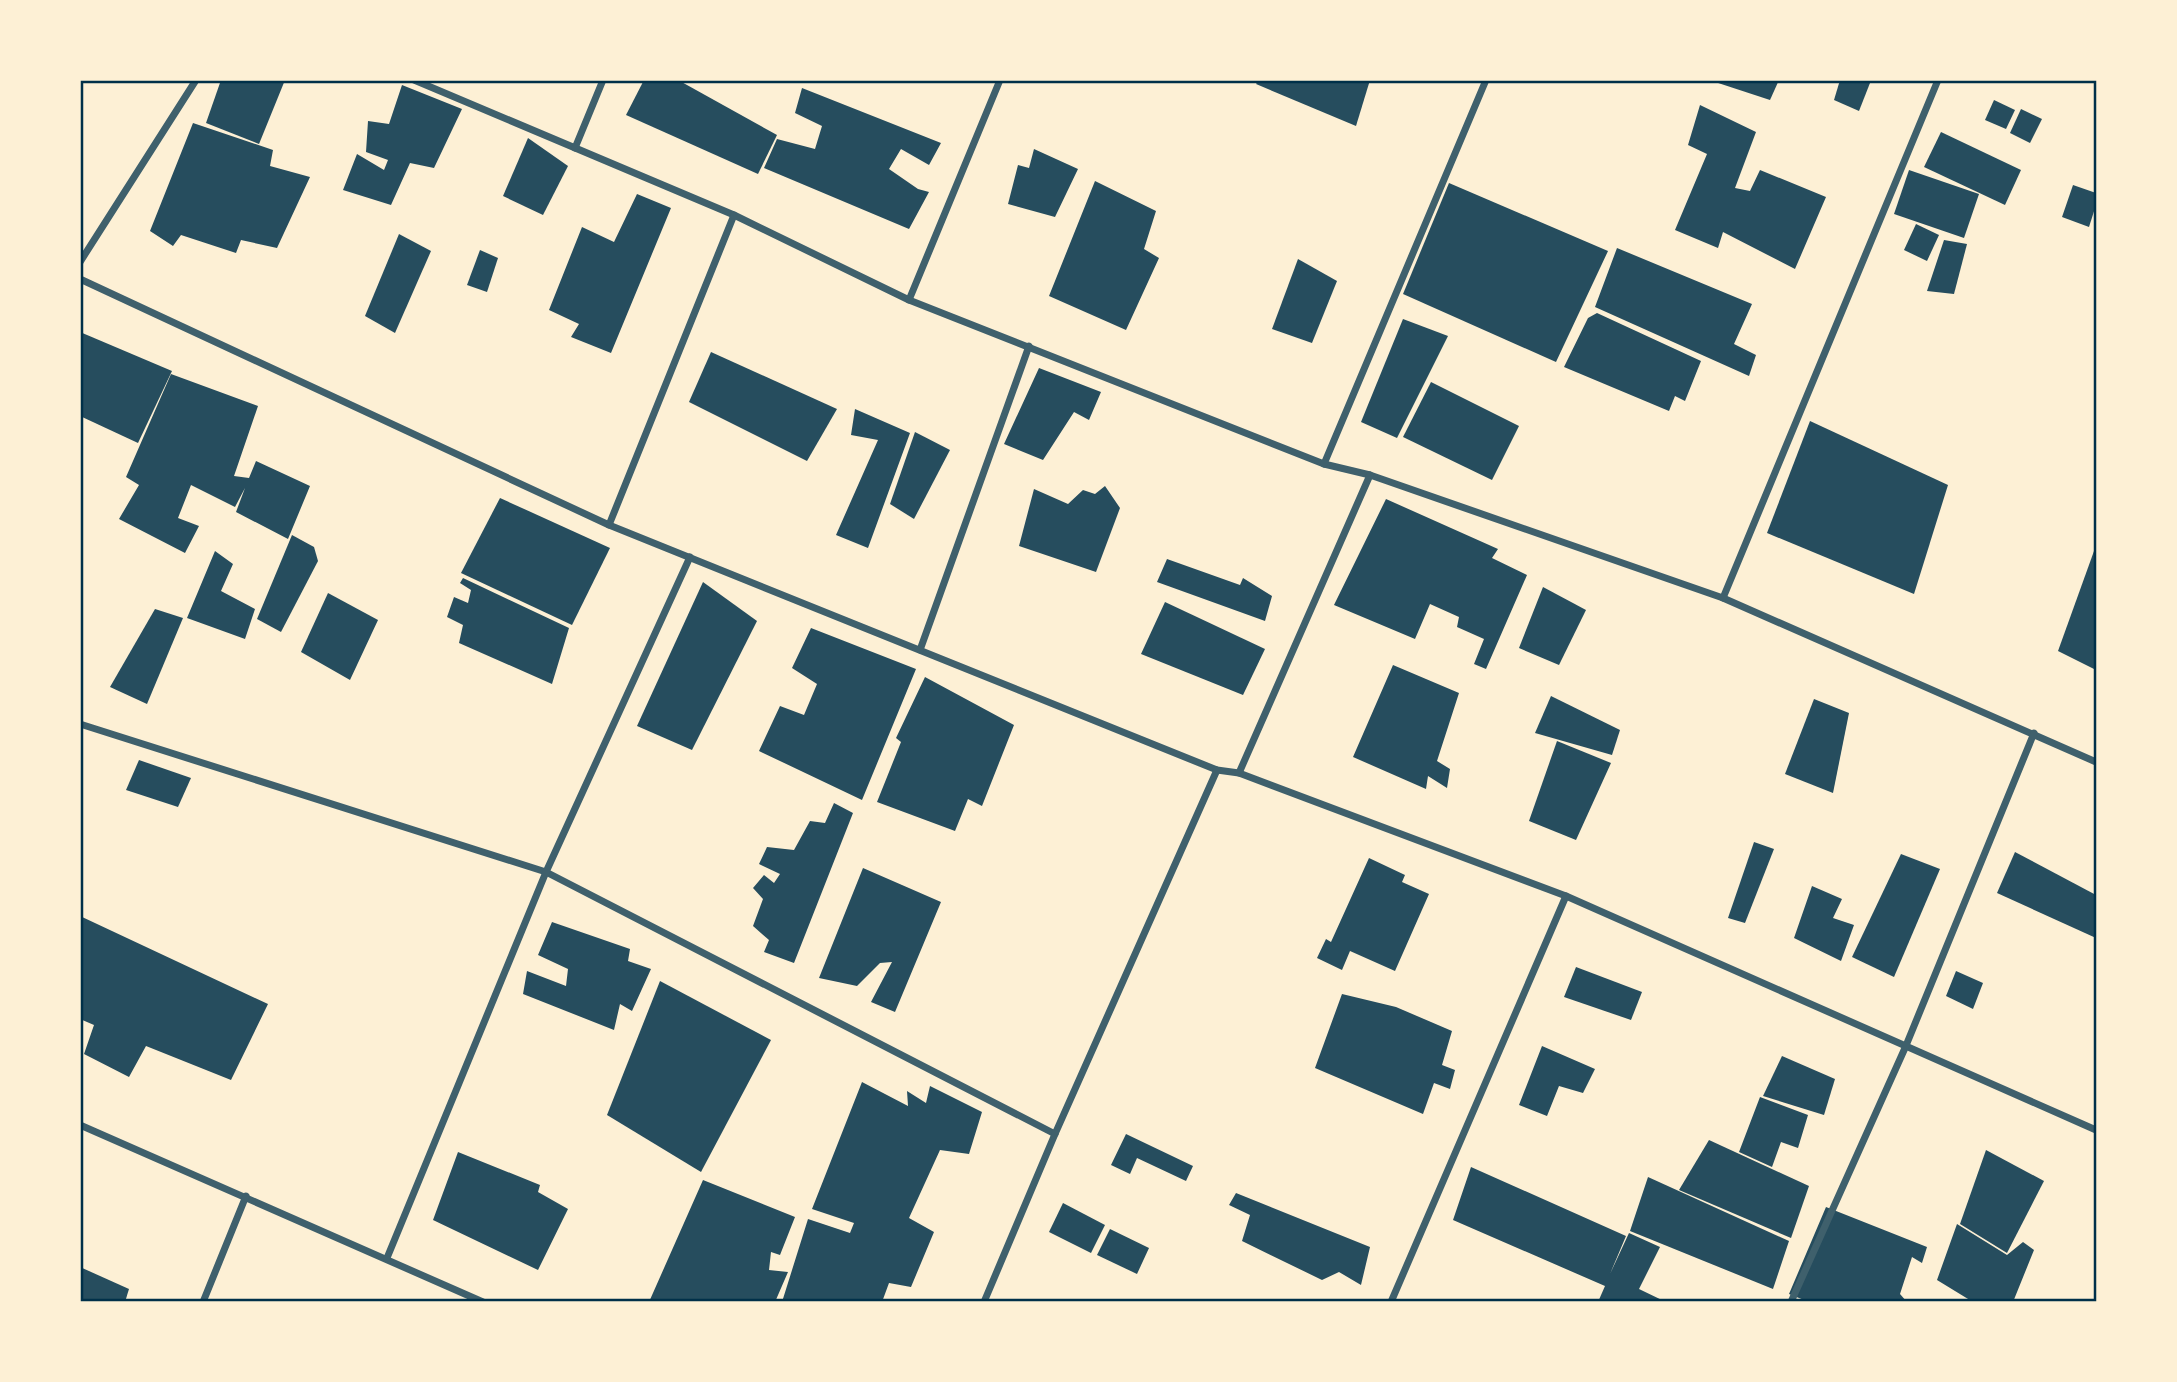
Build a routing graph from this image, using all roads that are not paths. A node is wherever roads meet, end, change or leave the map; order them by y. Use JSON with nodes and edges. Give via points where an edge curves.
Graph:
{"nodes":[{"id":1,"x":196,"y":80,"type":"edge"},
{"id":2,"x":414,"y":80,"type":"edge"},
{"id":3,"x":603,"y":80,"type":"edge"},
{"id":4,"x":1000,"y":80,"type":"edge"},
{"id":5,"x":1486,"y":80,"type":"edge"},
{"id":6,"x":1938,"y":80,"type":"edge"},
{"id":7,"x":575,"y":148,"type":"junction"},
{"id":8,"x":734,"y":215,"type":"junction"},
{"id":9,"x":80,"y":262,"type":"edge"},
{"id":10,"x":80,"y":279,"type":"edge"},
{"id":11,"x":909,"y":300,"type":"junction"},
{"id":12,"x":1029,"y":346,"type":"junction"},
{"id":13,"x":1324,"y":464,"type":"junction"},
{"id":14,"x":1370,"y":475,"type":"junction"},
{"id":15,"x":609,"y":525,"type":"junction"},
{"id":16,"x":690,"y":557,"type":"junction"},
{"id":17,"x":1723,"y":598,"type":"junction"},
{"id":18,"x":920,"y":650,"type":"junction"},
{"id":19,"x":80,"y":724,"type":"edge"},
{"id":20,"x":2034,"y":733,"type":"junction"},
{"id":21,"x":2096,"y":762,"type":"edge"},
{"id":22,"x":1217,"y":770,"type":"junction"},
{"id":23,"x":1239,"y":773,"type":"junction"},
{"id":24,"x":546,"y":872,"type":"junction"},
{"id":25,"x":1566,"y":896,"type":"junction"},
{"id":26,"x":1905,"y":1048,"type":"junction"},
{"id":27,"x":80,"y":1125,"type":"edge"},
{"id":28,"x":2096,"y":1130,"type":"edge"},
{"id":29,"x":1055,"y":1134,"type":"junction"},
{"id":30,"x":246,"y":1196,"type":"junction"},
{"id":31,"x":387,"y":1258,"type":"junction"},
{"id":32,"x":203,"y":1301,"type":"edge"},
{"id":33,"x":483,"y":1301,"type":"edge"},
{"id":34,"x":984,"y":1301,"type":"edge"},
{"id":35,"x":1391,"y":1301,"type":"edge"},
{"id":36,"x":1791,"y":1301,"type":"edge"}],
"edges":[{"from":1,"to":9,"type":"street"},
{"from":2,"to":7,"type":"street"},
{"from":3,"to":7,"type":"street"},
{"from":4,"to":11,"type":"street"},
{"from":5,"to":13,"type":"street"},
{"from":6,"to":17,"type":"street"},
{"from":7,"to":8,"type":"street"},
{"from":8,"to":11,"type":"street"},
{"from":8,"to":15,"type":"street"},
{"from":10,"to":15,"type":"street"},
{"from":11,"to":12,"type":"street"},
{"from":12,"to":13,"type":"street"},
{"from":12,"to":18,"type":"street"},
{"from":13,"to":14,"type":"street"},
{"from":14,"to":17,"type":"street"},
{"from":14,"to":23,"type":"street"},
{"from":15,"to":16,"type":"street"},
{"from":16,"to":18,"type":"street"},
{"from":16,"to":24,"type":"street"},
{"from":17,"to":20,"type":"street"},
{"from":18,"to":22,"type":"street"},
{"from":19,"to":24,"type":"street"},
{"from":20,"to":21,"type":"street"},
{"from":20,"to":26,"type":"street"},
{"from":22,"to":23,"type":"street"},
{"from":22,"to":29,"type":"street"},
{"from":23,"to":25,"type":"street"},
{"from":24,"to":29,"type":"street"},
{"from":24,"to":31,"type":"street"},
{"from":25,"to":26,"type":"street"},
{"from":25,"to":35,"type":"street"},
{"from":26,"to":28,"type":"street"},
{"from":26,"to":36,"type":"street"},
{"from":27,"to":30,"type":"street"},
{"from":29,"to":34,"type":"street"},
{"from":30,"to":31,"type":"street"},
{"from":30,"to":32,"type":"street"},
{"from":31,"to":33,"type":"street"}]}
